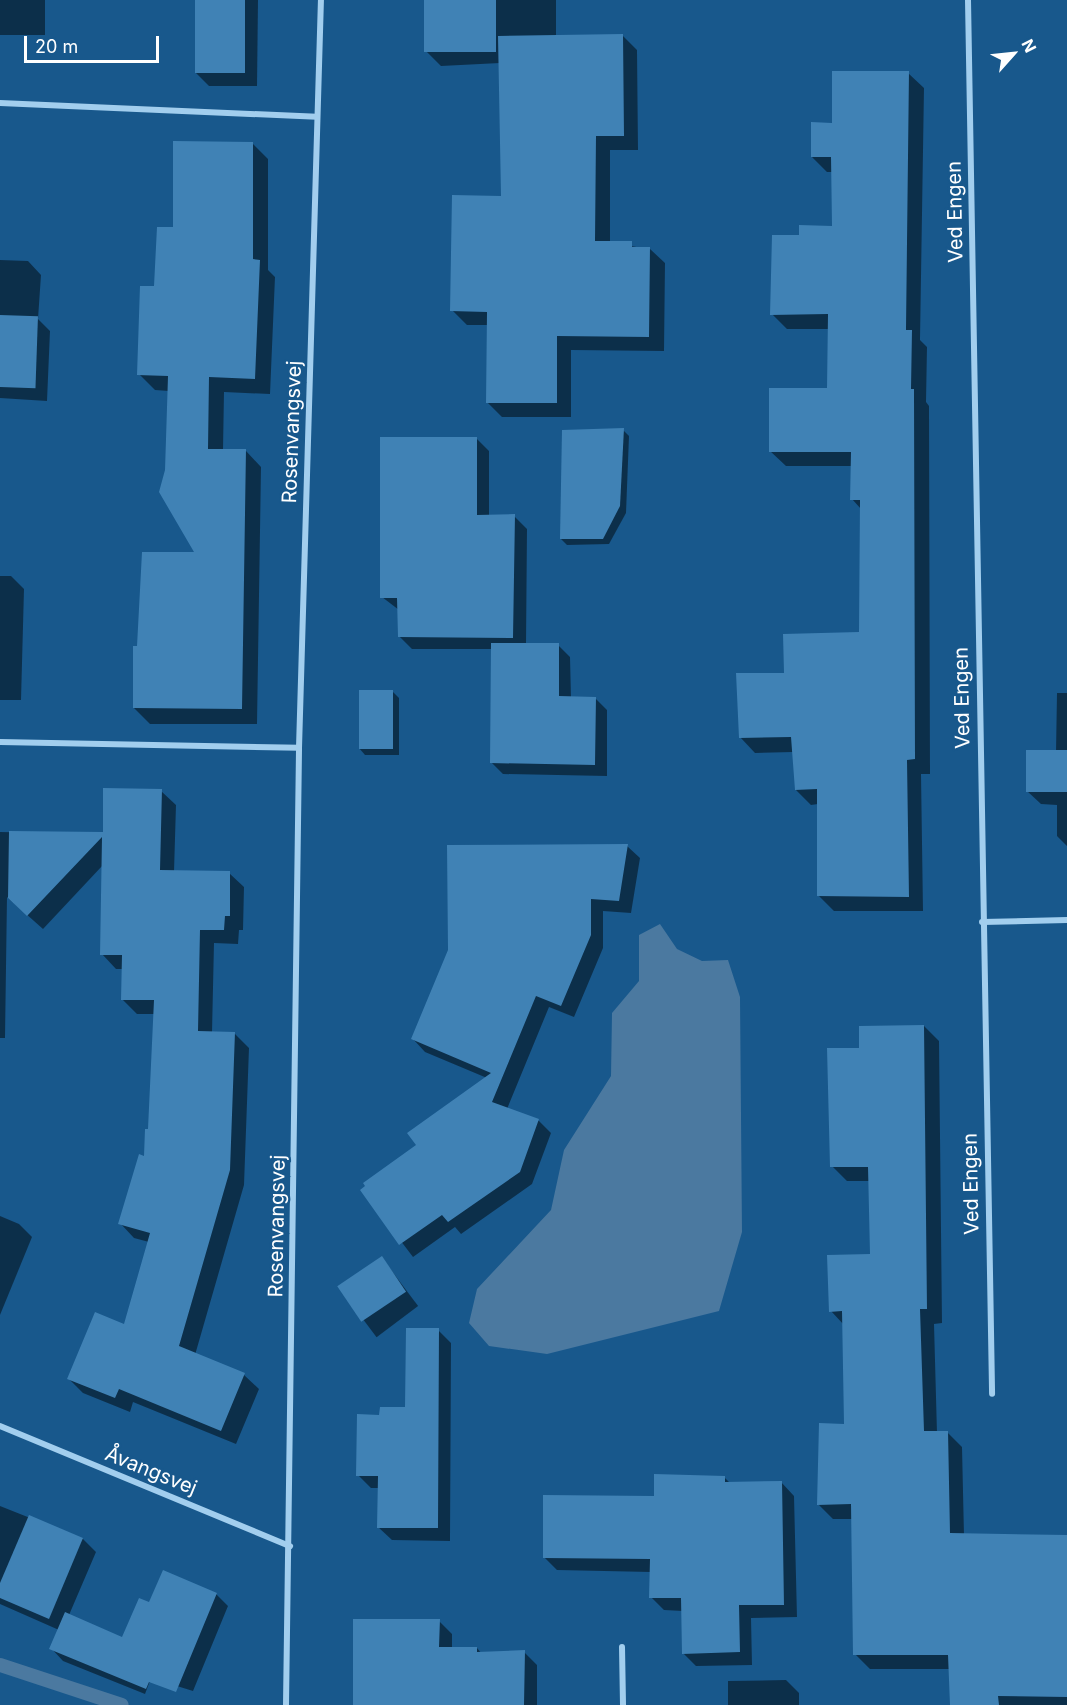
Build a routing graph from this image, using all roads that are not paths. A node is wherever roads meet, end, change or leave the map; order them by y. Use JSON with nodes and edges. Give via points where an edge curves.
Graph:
{"nodes":[{"id":1,"x":321,"y":0,"type":"edge"},
{"id":2,"x":968,"y":0,"type":"edge"},
{"id":3,"x":0,"y":103,"type":"edge"},
{"id":4,"x":317,"y":117,"type":"junction"},
{"id":5,"x":0,"y":742,"type":"edge"},
{"id":6,"x":299,"y":748,"type":"junction"},
{"id":7,"x":1067,"y":920,"type":"edge"},
{"id":8,"x":982,"y":922,"type":"junction"},
{"id":9,"x":992,"y":1395,"type":"dead end"},
{"id":10,"x":0,"y":1426,"type":"edge"},
{"id":11,"x":290,"y":1546,"type":"junction"},
{"id":12,"x":622,"y":1647,"type":"dead end"},
{"id":13,"x":286,"y":1705,"type":"edge"},
{"id":14,"x":623,"y":1705,"type":"edge"}],
"edges":[{"from":1,"to":4,"type":"street","name":"Rosenvangsvej"},
{"from":2,"to":8,"type":"street","name":"Ved Engen"},
{"from":3,"to":4,"type":"street"},
{"from":4,"to":6,"type":"street","name":"Rosenvangsvej"},
{"from":5,"to":6,"type":"street"},
{"from":6,"to":11,"type":"street","name":"Rosenvangsvej"},
{"from":7,"to":8,"type":"street"},
{"from":8,"to":9,"type":"street","name":"Ved Engen"},
{"from":10,"to":11,"type":"street","name":"Åvangsvej"},
{"from":11,"to":13,"type":"street","name":"Rosenvangsvej"},
{"from":12,"to":14,"type":"street"}]}
